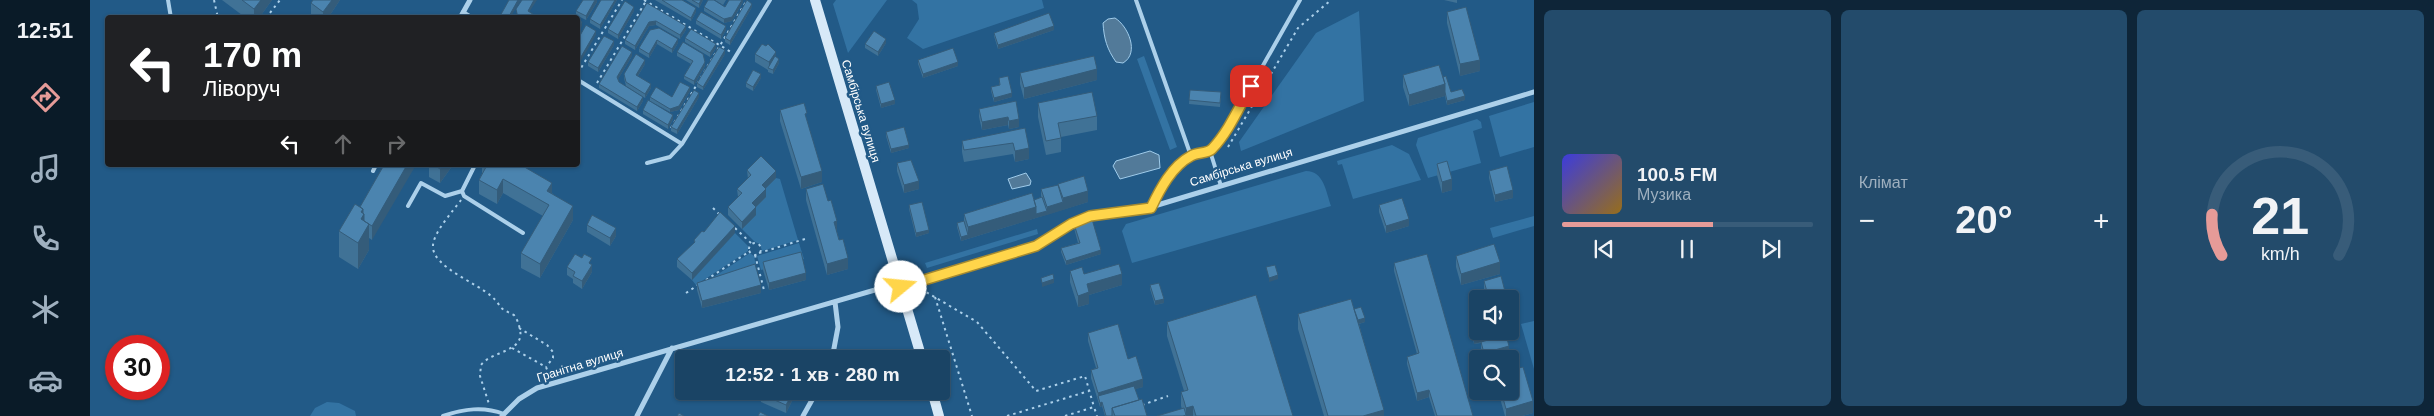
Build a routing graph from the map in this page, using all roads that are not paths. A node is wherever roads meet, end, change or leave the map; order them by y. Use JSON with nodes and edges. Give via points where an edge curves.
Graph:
{"nodes":[{"id":1,"x":168,"y":0,"type":"edge"},
{"id":2,"x":470,"y":0,"type":"edge"},
{"id":3,"x":770,"y":0,"type":"edge"},
{"id":4,"x":815,"y":0,"type":"edge"},
{"id":5,"x":1136,"y":0,"type":"edge"},
{"id":6,"x":1300,"y":0,"type":"edge"},
{"id":7,"x":170,"y":15,"type":"edge"},
{"id":8,"x":462,"y":15,"type":"edge"},
{"id":9,"x":580,"y":81,"type":"edge"},
{"id":10,"x":1534,"y":92,"type":"edge"},
{"id":11,"x":682,"y":144,"type":"junction"},
{"id":12,"x":1210,"y":151,"type":"junction"},
{"id":13,"x":1191,"y":156,"type":"junction"},
{"id":14,"x":647,"y":163,"type":"dead end"},
{"id":15,"x":375,"y":167,"type":"edge"},
{"id":16,"x":475,"y":167,"type":"edge"},
{"id":17,"x":372,"y":171,"type":"dead end"},
{"id":18,"x":1221,"y":186,"type":"junction"},
{"id":19,"x":462,"y":191,"type":"junction"},
{"id":20,"x":408,"y":206,"type":"dead end"},
{"id":21,"x":1151,"y":208,"type":"junction"},
{"id":22,"x":523,"y":233,"type":"dead end"},
{"id":23,"x":900,"y":285,"type":"junction"},
{"id":24,"x":835,"y":302,"type":"junction"},
{"id":25,"x":672,"y":348,"type":"junction"},
{"id":26,"x":834,"y":350,"type":"edge"},
{"id":27,"x":919,"y":350,"type":"edge"},
{"id":28,"x":812,"y":400,"type":"edge"},
{"id":29,"x":935,"y":400,"type":"edge"},
{"id":30,"x":503,"y":415,"type":"edge"},
{"id":31,"x":443,"y":416,"type":"edge"},
{"id":32,"x":637,"y":416,"type":"edge"},
{"id":33,"x":803,"y":416,"type":"edge"},
{"id":34,"x":939,"y":416,"type":"edge"}],
"edges":[{"from":1,"to":7,"type":"lane"},
{"from":2,"to":8,"type":"street"},
{"from":3,"to":11,"type":"lane"},
{"from":4,"to":23,"type":"main road","name":"Самбірська вулиця"},
{"from":5,"to":13,"type":"lane"},
{"from":6,"to":12,"type":"lane","via":[[1222,138]]},
{"from":9,"to":11,"type":"lane"},
{"from":10,"to":18,"type":"street","name":"Самбірська вулиця"},
{"from":11,"to":14,"type":"lane","via":[[670,157]]},
{"from":12,"to":13,"type":"lane"},
{"from":12,"to":18,"type":"lane"},
{"from":13,"to":21,"type":"lane","via":[[1162,186]]},
{"from":15,"to":17,"type":"lane"},
{"from":16,"to":19,"type":"lane"},
{"from":18,"to":21,"type":"street","name":"Самбірська вулиця"},
{"from":19,"to":20,"type":"lane","via":[[445,196],[421,184]]},
{"from":19,"to":22,"type":"lane","via":[[464,196]]},
{"from":21,"to":23,"type":"street","name":"Самбірська вулиця","via":[[1090,216],[1036,246]]},
{"from":23,"to":24,"type":"street","name":"Гранітна вулиця"},
{"from":23,"to":27,"type":"main road","name":"Самбірська вулиця"},
{"from":24,"to":25,"type":"street","name":"Гранітна вулиця"},
{"from":24,"to":26,"type":"street","via":[[838,327]]},
{"from":25,"to":30,"type":"street","name":"Гранітна вулиця","via":[[537,388],[519,399]]},
{"from":25,"to":32,"type":"street"},
{"from":28,"to":33,"type":"street"},
{"from":29,"to":34,"type":"main road"},
{"from":30,"to":31,"type":"lane","via":[[491,409],[478,408]]}]}
